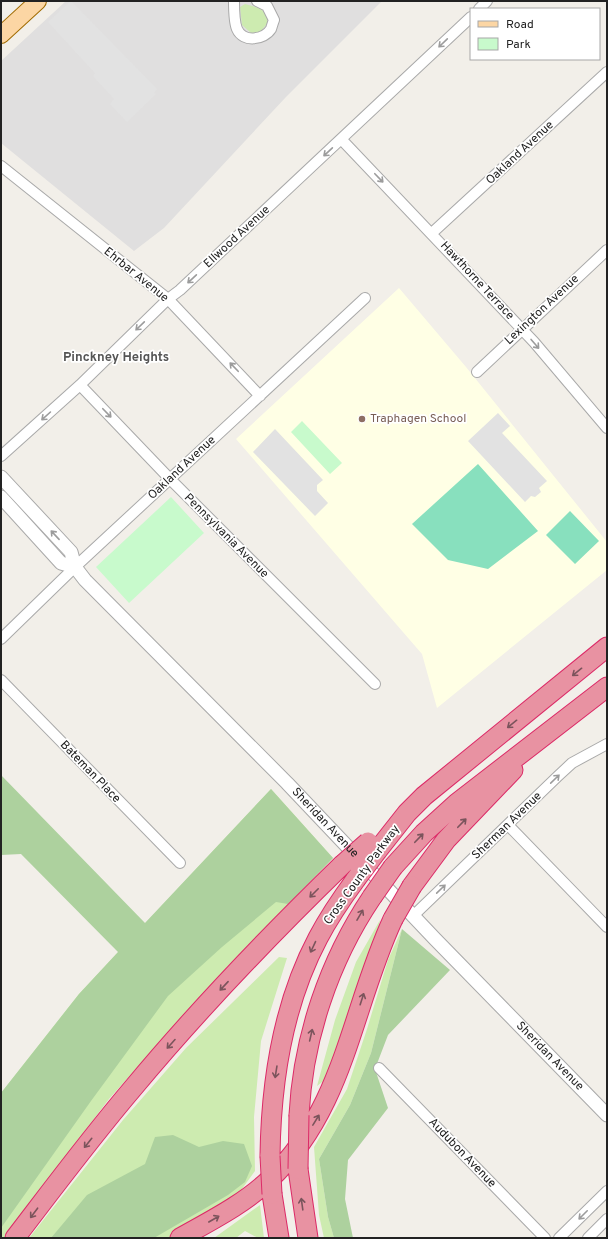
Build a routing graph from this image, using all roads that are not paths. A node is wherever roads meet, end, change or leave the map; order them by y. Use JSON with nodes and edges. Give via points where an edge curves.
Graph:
{"nodes":[{"id":1,"x":38,"y":1,"type":"edge"},
{"id":2,"x":234,"y":1,"type":"edge"},
{"id":3,"x":257,"y":1,"type":"edge"},
{"id":4,"x":470,"y":18,"type":"edge"},
{"id":5,"x":1,"y":34,"type":"edge"},
{"id":6,"x":607,"y":72,"type":"edge"},
{"id":7,"x":342,"y":140,"type":"junction"},
{"id":8,"x":1,"y":166,"type":"edge"},
{"id":9,"x":432,"y":233,"type":"junction"},
{"id":10,"x":607,"y":250,"type":"edge"},
{"id":11,"x":366,"y":298,"type":"dead end"},
{"id":12,"x":168,"y":299,"type":"junction"},
{"id":13,"x":522,"y":328,"type":"junction"},
{"id":14,"x":477,"y":372,"type":"dead end"},
{"id":15,"x":80,"y":385,"type":"junction"},
{"id":16,"x":260,"y":396,"type":"junction"},
{"id":17,"x":607,"y":428,"type":"edge"},
{"id":18,"x":1,"y":456,"type":"edge"},
{"id":19,"x":1,"y":477,"type":"edge"},
{"id":20,"x":170,"y":479,"type":"junction"},
{"id":21,"x":1,"y":497,"type":"edge"},
{"id":22,"x":75,"y":567,"type":"junction"},
{"id":23,"x":1,"y":639,"type":"edge"},
{"id":24,"x":607,"y":647,"type":"edge"},
{"id":25,"x":1,"y":680,"type":"edge"},
{"id":26,"x":375,"y":684,"type":"dead end"},
{"id":27,"x":607,"y":687,"type":"edge"},
{"id":28,"x":544,"y":736,"type":"junction"},
{"id":29,"x":607,"y":744,"type":"edge"},
{"id":30,"x":508,"y":825,"type":"junction"},
{"id":31,"x":373,"y":846,"type":"junction"},
{"id":32,"x":180,"y":863,"type":"dead end"},
{"id":33,"x":413,"y":916,"type":"junction"},
{"id":34,"x":607,"y":927,"type":"edge"},
{"id":35,"x":379,"y":1068,"type":"dead end"},
{"id":36,"x":607,"y":1115,"type":"edge"},
{"id":37,"x":607,"y":1191,"type":"edge"},
{"id":38,"x":607,"y":1220,"type":"edge"},
{"id":39,"x":15,"y":1238,"type":"edge"},
{"id":40,"x":180,"y":1238,"type":"edge"},
{"id":41,"x":280,"y":1238,"type":"edge"},
{"id":42,"x":308,"y":1238,"type":"edge"},
{"id":43,"x":545,"y":1238,"type":"edge"},
{"id":44,"x":559,"y":1238,"type":"edge"},
{"id":45,"x":588,"y":1238,"type":"edge"}],
"edges":[{"from":1,"to":5,"type":"main road"},
{"from":2,"to":3,"type":"street","via":[[237,28],[241,34],[249,38],[265,35],[271,29],[274,20],[267,6]]},
{"from":4,"to":7,"type":"street","name":"Ellwood Avenue","one_way":true},
{"from":6,"to":9,"type":"street","name":"Oakland Avenue"},
{"from":7,"to":9,"type":"street","name":"Hawthorne Terrace","one_way":true},
{"from":7,"to":12,"type":"street","name":"Ellwood Avenue","one_way":true},
{"from":8,"to":12,"type":"street","name":"Ehrbar Avenue"},
{"from":9,"to":13,"type":"street","name":"Hawthorne Terrace"},
{"from":10,"to":13,"type":"street","name":"Lexington Avenue"},
{"from":11,"to":16,"type":"street","name":"Oakland Avenue"},
{"from":12,"to":15,"type":"street","name":"Ellwood Avenue","one_way":true},
{"from":16,"to":12,"type":"street","name":"Ehrbar Avenue","one_way":true},
{"from":13,"to":14,"type":"street","name":"Lexington Avenue"},
{"from":13,"to":17,"type":"street","name":"Hawthorne Terrace","one_way":true},
{"from":15,"to":18,"type":"street","name":"Ellwood Avenue","one_way":true},
{"from":15,"to":20,"type":"street","name":"Pennsylvania Avenue","one_way":true},
{"from":16,"to":20,"type":"street","name":"Oakland Avenue"},
{"from":22,"to":19,"type":"street","name":"Sheridan Avenue","one_way":true,"via":[[71,552]]},
{"from":20,"to":22,"type":"street","name":"Oakland Avenue"},
{"from":20,"to":26,"type":"street","name":"Pennsylvania Avenue"},
{"from":21,"to":22,"type":"street","name":"Sheridan Avenue","via":[[62,563]]},
{"from":22,"to":23,"type":"street","name":"Oakland Avenue"},
{"from":22,"to":33,"type":"street","name":"Sheridan Avenue","via":[[287,783]]},
{"from":24,"to":31,"type":"highway","name":"Cross County Parkway","one_way":true,"via":[[424,796]]},
{"from":25,"to":32,"type":"street","name":"Bateman Place"},
{"from":27,"to":28,"type":"highway","name":"Cross County Parkway"},
{"from":40,"to":28,"type":"highway","one_way":true,"bridge":true,"via":[[229,1210],[268,1182],[288,1161],[333,1087],[372,970],[393,919],[412,886],[446,840]]},
{"from":42,"to":28,"type":"highway","name":"Cross County Parkway","one_way":true,"bridge":true,"via":[[298,1169],[303,1076],[317,1013],[340,954],[372,896],[393,867],[424,833],[457,803]]},
{"from":30,"to":29,"type":"street","name":"Sherman Avenue","one_way":true,"via":[[572,764]]},
{"from":33,"to":30,"type":"street","name":"Sherman Avenue","one_way":true},
{"from":30,"to":34,"type":"street"},
{"from":31,"to":39,"type":"highway","one_way":true,"bridge":true,"via":[[342,866],[245,964],[152,1066]]},
{"from":31,"to":41,"type":"highway","name":"Cross County Parkway","one_way":true,"bridge":true,"via":[[356,879],[327,921],[313,947],[290,1009],[276,1071],[271,1109],[272,1194]]},
{"from":33,"to":36,"type":"street","name":"Sheridan Avenue"},
{"from":35,"to":43,"type":"street","name":"Audubon Avenue"},
{"from":37,"to":44,"type":"street","one_way":true},
{"from":38,"to":45,"type":"street"}]}
